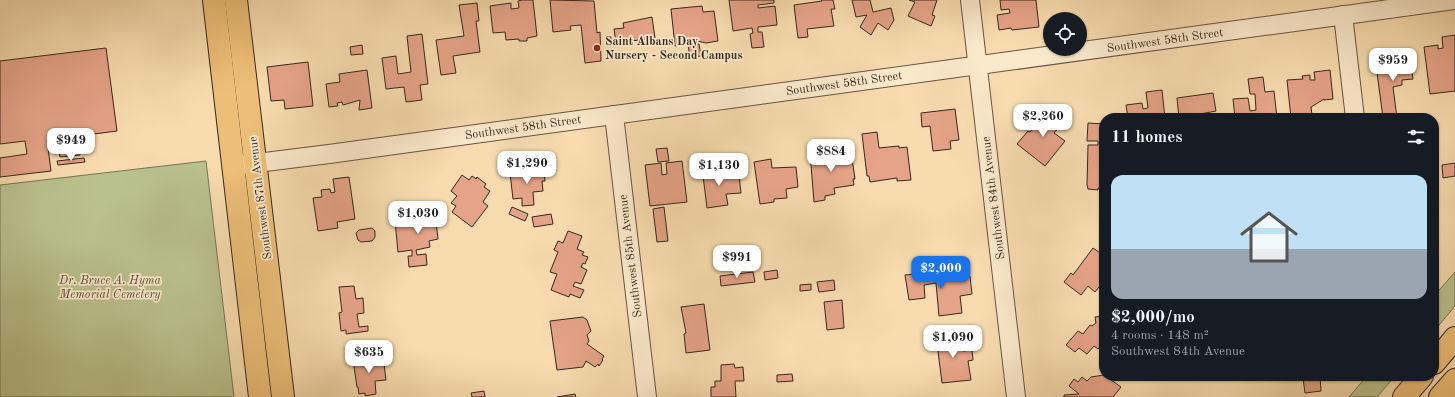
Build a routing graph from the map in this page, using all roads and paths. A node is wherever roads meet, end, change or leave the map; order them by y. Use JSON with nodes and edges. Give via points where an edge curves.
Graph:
{"nodes":[{"id":1,"x":214,"y":0,"type":"edge"},
{"id":2,"x":236,"y":0,"type":"edge"},
{"id":3,"x":970,"y":0,"type":"edge"},
{"id":4,"x":1455,"y":0,"type":"edge"},
{"id":5,"x":1343,"y":15,"type":"junction"},
{"id":6,"x":978,"y":65,"type":"junction"},
{"id":7,"x":1354,"y":113,"type":"edge"},
{"id":8,"x":614,"y":115,"type":"junction"},
{"id":9,"x":256,"y":163,"type":"junction"},
{"id":10,"x":233,"y":166,"type":"junction"},
{"id":11,"x":1455,"y":338,"type":"edge"},
{"id":12,"x":277,"y":347,"type":"junction"},
{"id":13,"x":255,"y":349,"type":"junction"},
{"id":14,"x":1439,"y":357,"type":"edge"},
{"id":15,"x":1455,"y":380,"type":"edge"},
{"id":16,"x":1418,"y":381,"type":"edge"},
{"id":17,"x":260,"y":397,"type":"edge"},
{"id":18,"x":283,"y":397,"type":"edge"},
{"id":19,"x":647,"y":397,"type":"edge"},
{"id":20,"x":1016,"y":397,"type":"edge"},
{"id":21,"x":1404,"y":397,"type":"edge"},
{"id":22,"x":1440,"y":397,"type":"edge"}],
"edges":[{"from":1,"to":10,"type":"main road","name":"Southwest 87th Avenue"},
{"from":2,"to":9,"type":"main road","name":"Southwest 87th Avenue"},
{"from":3,"to":6,"type":"street","name":"Southwest 84th Avenue"},
{"from":4,"to":5,"type":"street","name":"Southwest 58th Street"},
{"from":5,"to":6,"type":"street","name":"Southwest 58th Street"},
{"from":5,"to":7,"type":"street"},
{"from":6,"to":8,"type":"street","name":"Southwest 58th Street"},
{"from":6,"to":20,"type":"street","name":"Southwest 84th Avenue"},
{"from":8,"to":9,"type":"street","name":"Southwest 58th Street"},
{"from":8,"to":19,"type":"street","name":"Southwest 85th Avenue"},
{"from":9,"to":10,"type":"street","name":"Southwest 58th Street"},
{"from":9,"to":12,"type":"main road","name":"Southwest 87th Avenue"},
{"from":10,"to":13,"type":"main road","name":"Southwest 87th Avenue"},
{"from":11,"to":14,"type":"main road"},
{"from":12,"to":13,"type":"main road"},
{"from":12,"to":18,"type":"main road","name":"Southwest 87th Avenue"},
{"from":13,"to":17,"type":"main road","name":"Southwest 87th Avenue"},
{"from":15,"to":22,"type":"main road"},
{"from":16,"to":21,"type":"main road"}]}
